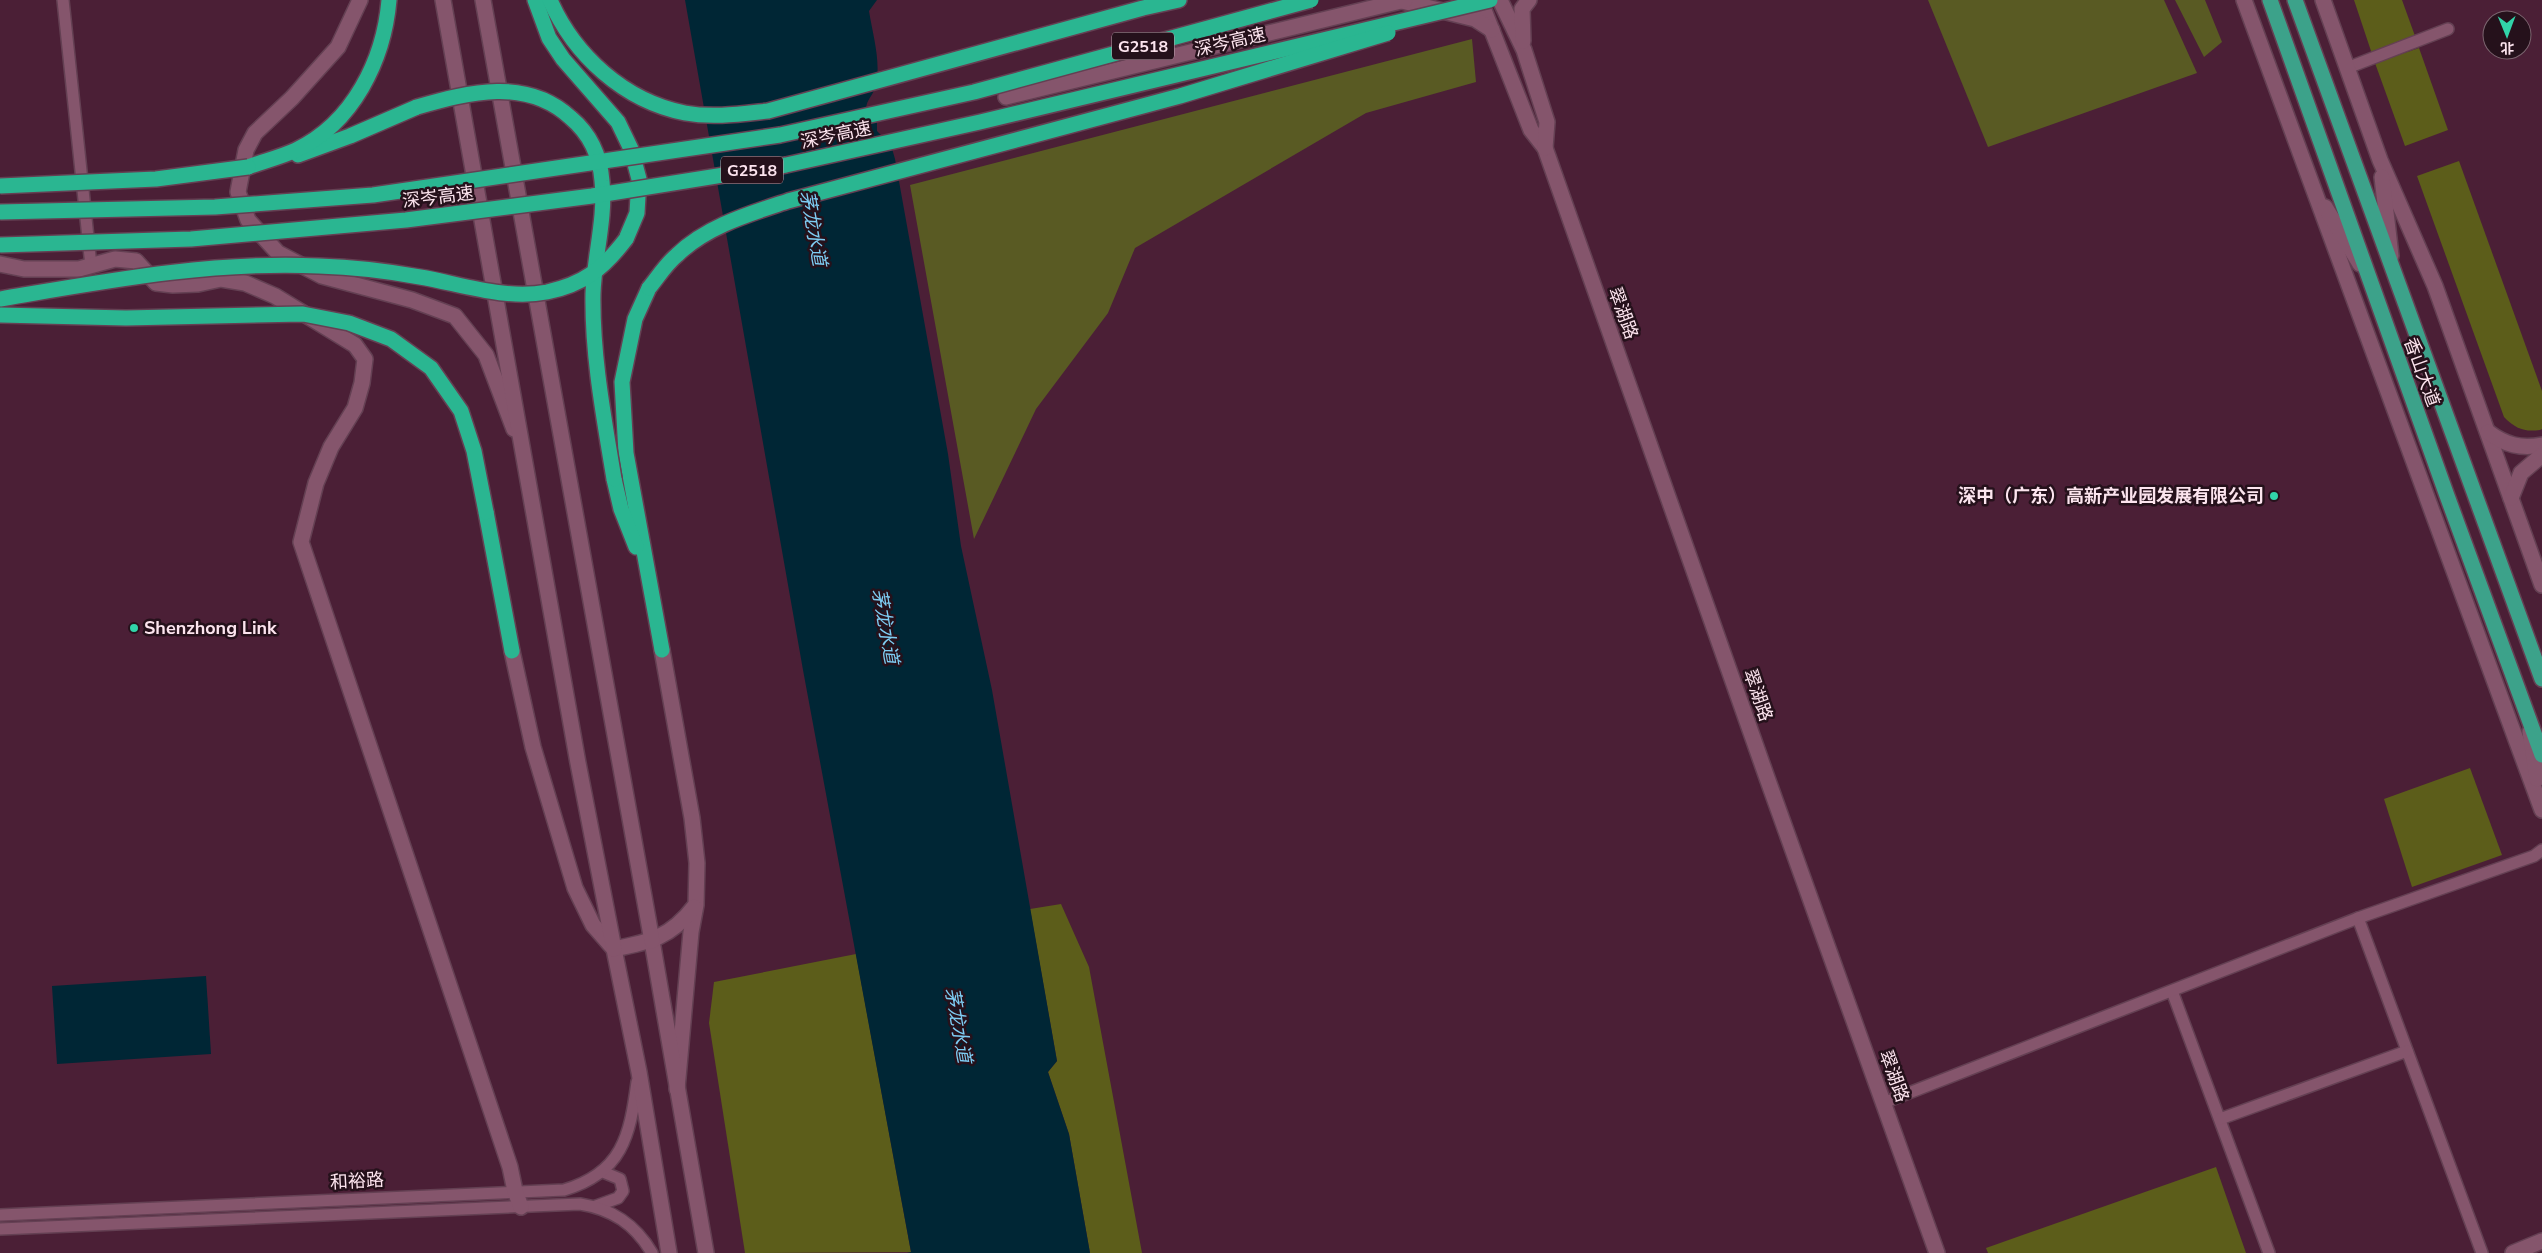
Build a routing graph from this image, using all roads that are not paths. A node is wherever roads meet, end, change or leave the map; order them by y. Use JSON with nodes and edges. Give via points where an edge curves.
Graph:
{"nodes":[{"id":1,"x":63,"y":0,"type":"edge"},
{"id":2,"x":360,"y":0,"type":"edge"},
{"id":3,"x":389,"y":0,"type":"edge"},
{"id":4,"x":443,"y":0,"type":"edge"},
{"id":5,"x":483,"y":0,"type":"edge"},
{"id":6,"x":535,"y":0,"type":"edge"},
{"id":7,"x":550,"y":0,"type":"edge"},
{"id":8,"x":1179,"y":0,"type":"edge"},
{"id":9,"x":1309,"y":0,"type":"edge"},
{"id":10,"x":1403,"y":0,"type":"edge"},
{"id":11,"x":1480,"y":0,"type":"edge"},
{"id":12,"x":1490,"y":0,"type":"edge"},
{"id":13,"x":1499,"y":0,"type":"edge"},
{"id":14,"x":1529,"y":0,"type":"edge"},
{"id":15,"x":2244,"y":0,"type":"edge"},
{"id":16,"x":2270,"y":0,"type":"edge"},
{"id":17,"x":2295,"y":0,"type":"edge"},
{"id":18,"x":2323,"y":0,"type":"edge"},
{"id":19,"x":2448,"y":29,"type":"dead end"},
{"id":20,"x":1492,"y":30,"type":"junction"},
{"id":21,"x":1524,"y":50,"type":"junction"},
{"id":22,"x":2347,"y":68,"type":"junction"},
{"id":23,"x":1083,"y":78,"type":"junction"},
{"id":24,"x":1006,"y":97,"type":"dead end"},
{"id":25,"x":1545,"y":148,"type":"junction"},
{"id":26,"x":2380,"y":160,"type":"junction"},
{"id":27,"x":248,"y":167,"type":"junction"},
{"id":28,"x":2310,"y":182,"type":"junction"},
{"id":29,"x":0,"y":186,"type":"edge"},
{"id":30,"x":0,"y":212,"type":"edge"},
{"id":31,"x":0,"y":245,"type":"edge"},
{"id":32,"x":0,"y":264,"type":"edge"},
{"id":33,"x":90,"y":266,"type":"junction"},
{"id":34,"x":2393,"y":270,"type":"junction"},
{"id":35,"x":2369,"y":277,"type":"junction"},
{"id":36,"x":0,"y":299,"type":"edge"},
{"id":37,"x":0,"y":315,"type":"edge"},
{"id":38,"x":2488,"y":432,"type":"junction"},
{"id":39,"x":2542,"y":445,"type":"edge"},
{"id":40,"x":2542,"y":455,"type":"edge"},
{"id":41,"x":525,"y":463,"type":"junction"},
{"id":42,"x":2511,"y":498,"type":"junction"},
{"id":43,"x":648,"y":576,"type":"junction"},
{"id":44,"x":2542,"y":584,"type":"edge"},
{"id":45,"x":662,"y":650,"type":"joint"},
{"id":46,"x":512,"y":651,"type":"joint"},
{"id":47,"x":2542,"y":679,"type":"edge"},
{"id":48,"x":2528,"y":718,"type":"junction"},
{"id":49,"x":2542,"y":755,"type":"edge"},
{"id":50,"x":2542,"y":810,"type":"edge"},
{"id":51,"x":2542,"y":850,"type":"edge"},
{"id":52,"x":696,"y":905,"type":"junction"},
{"id":53,"x":2358,"y":918,"type":"junction"},
{"id":54,"x":652,"y":941,"type":"junction"},
{"id":55,"x":614,"y":949,"type":"junction"},
{"id":56,"x":2172,"y":991,"type":"junction"},
{"id":57,"x":2407,"y":1051,"type":"junction"},
{"id":58,"x":639,"y":1072,"type":"junction"},
{"id":59,"x":676,"y":1090,"type":"junction"},
{"id":60,"x":1883,"y":1104,"type":"junction"},
{"id":61,"x":2220,"y":1119,"type":"junction"},
{"id":62,"x":603,"y":1172,"type":"junction"},
{"id":63,"x":515,"y":1191,"type":"junction"},
{"id":64,"x":596,"y":1206,"type":"junction"},
{"id":65,"x":521,"y":1207,"type":"junction"},
{"id":66,"x":0,"y":1215,"type":"edge"},
{"id":67,"x":0,"y":1229,"type":"edge"},
{"id":68,"x":2542,"y":1241,"type":"edge"},
{"id":69,"x":652,"y":1253,"type":"edge"},
{"id":70,"x":669,"y":1253,"type":"edge"},
{"id":71,"x":706,"y":1253,"type":"edge"},
{"id":72,"x":1937,"y":1253,"type":"edge"},
{"id":73,"x":2269,"y":1253,"type":"edge"},
{"id":74,"x":2482,"y":1253,"type":"edge"},
{"id":75,"x":2513,"y":1253,"type":"edge"}],
"edges":[{"from":1,"to":33,"type":"street"},
{"from":2,"to":41,"type":"street","via":[[338,48],[256,133],[246,150],[238,192],[248,220],[278,253],[322,276],[412,300],[455,316],[486,355]]},
{"from":3,"to":27,"type":"highway","via":[[382,46],[359,92],[342,113],[324,132],[296,150]]},
{"from":4,"to":41,"type":"street"},
{"from":5,"to":54,"type":"street"},
{"from":6,"to":36,"type":"highway","bridge":true,"via":[[549,38],[558,52],[618,122],[632,149],[639,179],[637,213],[626,239],[609,262],[579,283],[546,292],[513,294],[370,269],[249,266],[186,270]]},
{"from":7,"to":8,"type":"highway","via":[[561,26],[585,57],[614,82],[646,99],[684,113],[724,116],[768,111]]},
{"from":9,"to":23,"type":"street","via":[[1079,56]]},
{"from":9,"to":30,"type":"highway","name":"深岑高速","number":"G2518","bridge":true,"via":[[974,92],[780,135],[373,195],[215,207]]},
{"from":10,"to":20,"type":"street","via":[[1475,19]]},
{"from":10,"to":23,"type":"street"},
{"from":11,"to":20,"type":"street","name":"翠湖路"},
{"from":12,"to":31,"type":"highway","name":"深岑高速","number":"G2518","bridge":true,"via":[[786,165],[592,196],[406,220],[191,239]]},
{"from":13,"to":21,"type":"street","name":"翠湖路"},
{"from":13,"to":43,"type":"highway","bridge":true,"via":[[1180,96],[798,198],[715,228],[677,254],[649,288],[635,320],[622,382],[626,453]]},
{"from":14,"to":21,"type":"street","via":[[1522,9]]},
{"from":15,"to":28,"type":"street"},
{"from":16,"to":35,"type":"highway","name":"香山大道"},
{"from":17,"to":34,"type":"highway","name":"香山大道"},
{"from":18,"to":22,"type":"street"},
{"from":19,"to":22,"type":"street"},
{"from":20,"to":25,"type":"street","name":"翠湖路","via":[[1531,130]]},
{"from":21,"to":25,"type":"street","name":"翠湖路","via":[[1547,122]]},
{"from":22,"to":26,"type":"street"},
{"from":23,"to":24,"type":"street"},
{"from":25,"to":60,"type":"street","name":"翠湖路"},
{"from":26,"to":34,"type":"street"},
{"from":26,"to":38,"type":"street","via":[[2435,286]]},
{"from":27,"to":29,"type":"highway","bridge":true,"via":[[156,179]]},
{"from":27,"to":43,"type":"highway","bridge":true,"via":[[320,148],[417,106],[454,96],[524,93],[557,105],[582,128],[597,152],[602,181],[593,295],[596,352],[614,479],[621,509]]},
{"from":28,"to":35,"type":"street"},
{"from":28,"to":50,"type":"street"},
{"from":32,"to":33,"type":"street","via":[[24,269]]},
{"from":33,"to":63,"type":"street","via":[[115,259],[136,261],[156,282],[198,284],[221,279],[245,283],[275,296],[355,345],[365,359],[355,408],[331,448],[316,483],[301,542],[510,1167]]},
{"from":34,"to":47,"type":"highway","name":"香山大道"},
{"from":35,"to":48,"type":"highway","name":"香山大道"},
{"from":37,"to":46,"type":"highway","bridge":true,"via":[[126,318],[303,314],[349,322],[391,339],[432,368],[462,411],[474,451]]},
{"from":38,"to":39,"type":"street","via":[[2520,447]]},
{"from":38,"to":42,"type":"street"},
{"from":40,"to":42,"type":"street","via":[[2520,473]]},
{"from":41,"to":55,"type":"street"},
{"from":42,"to":44,"type":"street"},
{"from":43,"to":45,"type":"highway"},
{"from":45,"to":52,"type":"street","via":[[695,840]]},
{"from":46,"to":55,"type":"street","via":[[535,754],[575,888],[593,925]]},
{"from":48,"to":49,"type":"highway","name":"香山大道"},
{"from":48,"to":50,"type":"street"},
{"from":51,"to":53,"type":"street","via":[[2534,856]]},
{"from":52,"to":54,"type":"street","via":[[684,921]]},
{"from":52,"to":59,"type":"street","via":[[690,932]]},
{"from":53,"to":56,"type":"street"},
{"from":53,"to":57,"type":"street"},
{"from":54,"to":55,"type":"street"},
{"from":54,"to":59,"type":"street"},
{"from":55,"to":58,"type":"street"},
{"from":56,"to":60,"type":"street"},
{"from":56,"to":61,"type":"street"},
{"from":57,"to":61,"type":"street"},
{"from":57,"to":74,"type":"street"},
{"from":58,"to":62,"type":"street","name":"和裕路","via":[[632,1121],[623,1146]]},
{"from":58,"to":70,"type":"street"},
{"from":59,"to":71,"type":"street"},
{"from":60,"to":72,"type":"street","name":"翠湖路"},
{"from":61,"to":73,"type":"street"},
{"from":62,"to":63,"type":"street","name":"和裕路","via":[[584,1184],[564,1190]]},
{"from":62,"to":64,"type":"street","via":[[620,1179],[623,1189],[618,1198]]},
{"from":63,"to":65,"type":"street"},
{"from":63,"to":66,"type":"street","name":"和裕路"},
{"from":64,"to":65,"type":"street","name":"和裕路"},
{"from":64,"to":69,"type":"street","name":"和裕路","via":[[608,1210],[635,1230]]},
{"from":65,"to":67,"type":"street","name":"和裕路"},
{"from":68,"to":75,"type":"street"}]}
